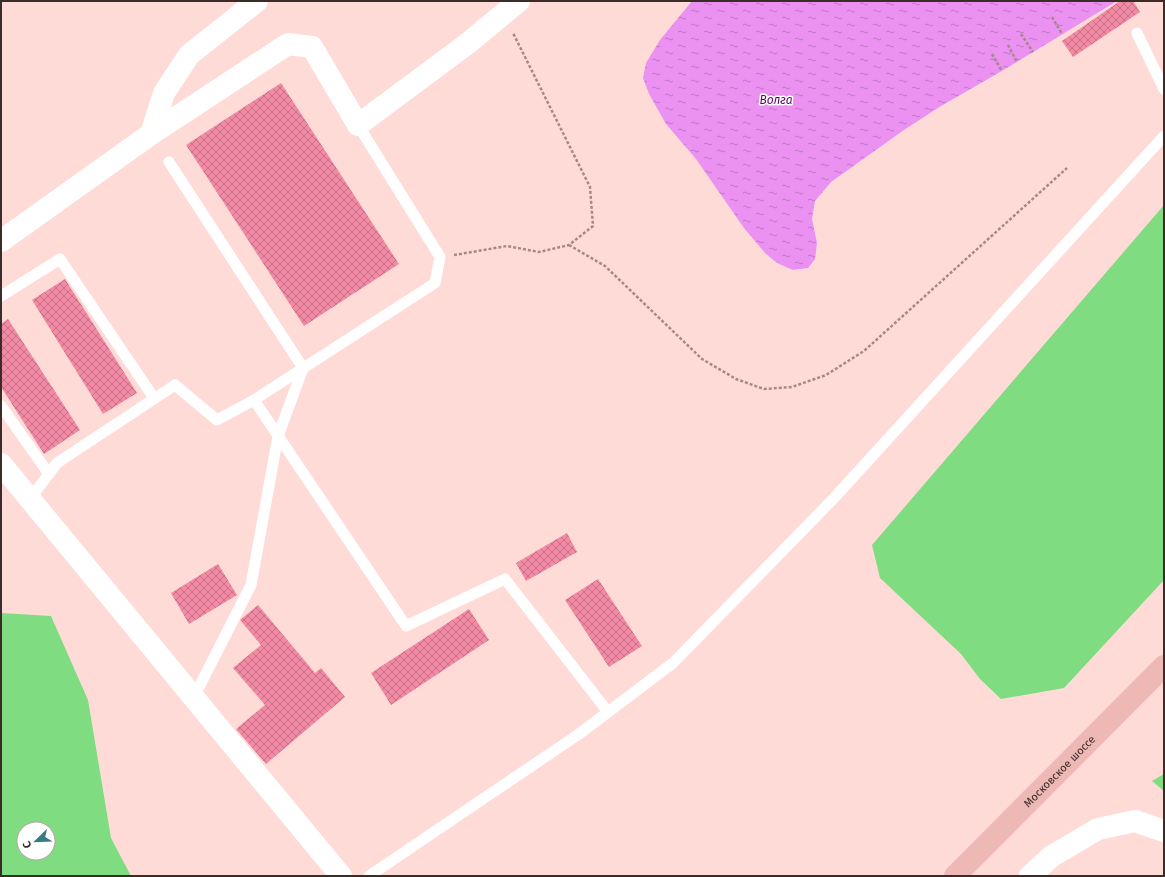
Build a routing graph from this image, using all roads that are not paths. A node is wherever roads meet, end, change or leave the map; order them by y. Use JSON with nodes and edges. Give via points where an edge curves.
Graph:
{"nodes":[{"id":1,"x":256,"y":1,"type":"edge"},
{"id":2,"x":511,"y":7,"type":"edge"},
{"id":3,"x":1137,"y":33,"type":"dead end"},
{"id":4,"x":1164,"y":89,"type":"edge"},
{"id":5,"x":358,"y":125,"type":"junction"},
{"id":6,"x":151,"y":134,"type":"junction"},
{"id":7,"x":1164,"y":136,"type":"edge"},
{"id":8,"x":169,"y":162,"type":"dead end"},
{"id":9,"x":1,"y":241,"type":"edge"},
{"id":10,"x":1,"y":296,"type":"edge"},
{"id":11,"x":303,"y":368,"type":"junction"},
{"id":12,"x":154,"y":398,"type":"junction"},
{"id":13,"x":254,"y":400,"type":"junction"},
{"id":14,"x":1,"y":406,"type":"edge"},
{"id":15,"x":278,"y":436,"type":"junction"},
{"id":16,"x":1,"y":464,"type":"edge"},
{"id":17,"x":49,"y":474,"type":"junction"},
{"id":18,"x":30,"y":499,"type":"junction"},
{"id":19,"x":1164,"y":666,"type":"edge"},
{"id":20,"x":194,"y":697,"type":"junction"},
{"id":21,"x":608,"y":712,"type":"junction"},
{"id":22,"x":1164,"y":831,"type":"edge"},
{"id":23,"x":341,"y":876,"type":"edge"},
{"id":24,"x":369,"y":876,"type":"edge"},
{"id":25,"x":955,"y":876,"type":"edge"},
{"id":26,"x":1030,"y":876,"type":"edge"}],
"edges":[{"from":1,"to":6,"type":"street","via":[[189,55],[164,93]]},
{"from":2,"to":5,"type":"street"},
{"from":3,"to":4,"type":"lane"},
{"from":5,"to":6,"type":"street","via":[[312,48],[288,44]]},
{"from":5,"to":11,"type":"lane","via":[[440,257],[435,283]]},
{"from":6,"to":9,"type":"street"},
{"from":7,"to":21,"type":"lane","via":[[835,497],[673,663]]},
{"from":8,"to":11,"type":"lane"},
{"from":10,"to":12,"type":"lane","via":[[60,259]]},
{"from":11,"to":13,"type":"lane"},
{"from":11,"to":15,"type":"lane"},
{"from":12,"to":13,"type":"lane","via":[[175,385],[217,420]]},
{"from":12,"to":17,"type":"lane","via":[[57,463]]},
{"from":13,"to":15,"type":"lane"},
{"from":14,"to":17,"type":"lane"},
{"from":15,"to":20,"type":"lane","via":[[251,585]]},
{"from":15,"to":21,"type":"lane","via":[[406,626],[505,579]]},
{"from":16,"to":18,"type":"street"},
{"from":17,"to":18,"type":"lane"},
{"from":18,"to":20,"type":"street"},
{"from":19,"to":25,"type":"main road","name":"Московское шоссе"},
{"from":20,"to":23,"type":"street"},
{"from":21,"to":24,"type":"lane"},
{"from":22,"to":26,"type":"street","via":[[1135,821],[1098,829],[1052,856]]}]}
